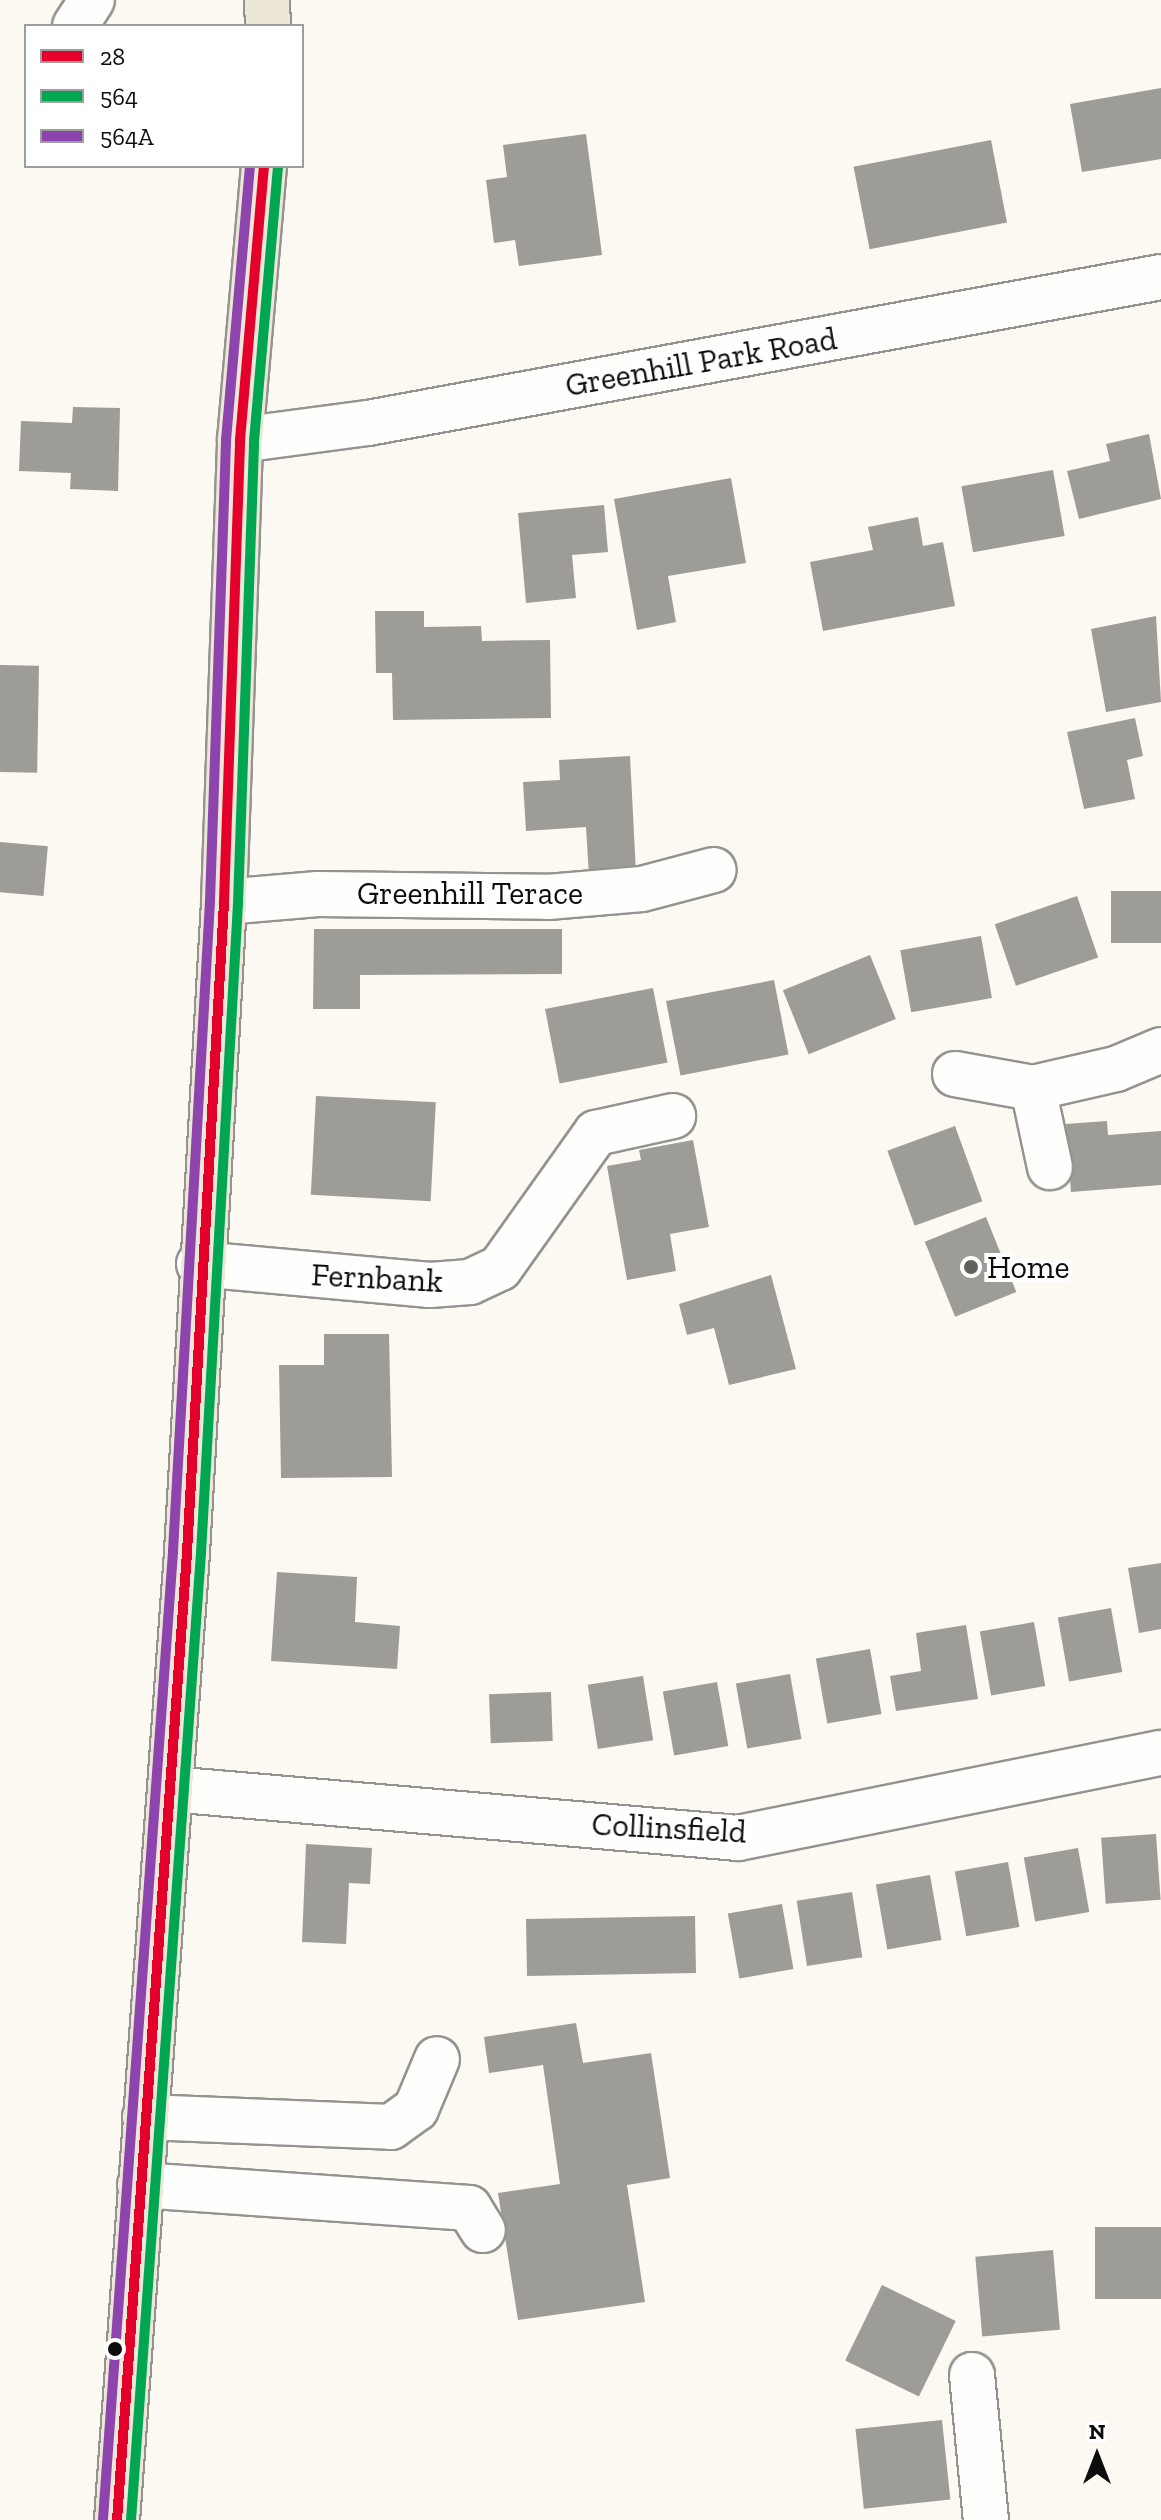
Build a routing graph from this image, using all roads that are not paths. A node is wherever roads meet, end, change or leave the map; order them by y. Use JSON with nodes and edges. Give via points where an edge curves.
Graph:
{"nodes":[{"id":1,"x":92,"y":0,"type":"edge"},
{"id":2,"x":267,"y":0,"type":"edge"},
{"id":3,"x":76,"y":24,"type":"edge"},
{"id":4,"x":268,"y":24,"type":"edge"},
{"id":5,"x":264,"y":168,"type":"edge"},
{"id":6,"x":1161,"y":277,"type":"edge"},
{"id":7,"x":240,"y":440,"type":"junction"},
{"id":8,"x":714,"y":870,"type":"dead end"},
{"id":9,"x":224,"y":902,"type":"junction"},
{"id":10,"x":1161,"y":1050,"type":"edge"},
{"id":11,"x":955,"y":1074,"type":"dead end"},
{"id":12,"x":1033,"y":1088,"type":"junction"},
{"id":13,"x":673,"y":1116,"type":"dead end"},
{"id":14,"x":1050,"y":1167,"type":"dead end"},
{"id":15,"x":199,"y":1264,"type":"junction"},
{"id":16,"x":1161,"y":1753,"type":"edge"},
{"id":17,"x":170,"y":1789,"type":"junction"},
{"id":18,"x":437,"y":2059,"type":"dead end"},
{"id":19,"x":145,"y":2117,"type":"junction"},
{"id":20,"x":140,"y":2185,"type":"junction"},
{"id":21,"x":483,"y":2230,"type":"dead end"},
{"id":22,"x":972,"y":2375,"type":"dead end"},
{"id":23,"x":117,"y":2520,"type":"edge"},
{"id":24,"x":986,"y":2520,"type":"edge"}],
"edges":[{"from":1,"to":3,"type":"street"},
{"from":2,"to":4,"type":"main road"},
{"from":5,"to":7,"type":"main road"},
{"from":6,"to":7,"type":"street","name":"Greenhill Park Road","via":[[368,423]]},
{"from":7,"to":9,"type":"main road"},
{"from":8,"to":9,"type":"street","name":"Greenhill Terace","via":[[642,889],[548,897],[318,894]]},
{"from":9,"to":15,"type":"main road"},
{"from":10,"to":12,"type":"street","via":[[1116,1069]]},
{"from":11,"to":12,"type":"street"},
{"from":12,"to":14,"type":"street"},
{"from":13,"to":15,"type":"street","name":"Fernbank","via":[[596,1133],[500,1268],[470,1282],[430,1285]]},
{"from":15,"to":17,"type":"main road"},
{"from":16,"to":17,"type":"street","name":"Collinsfield","via":[[738,1838]]},
{"from":17,"to":19,"type":"main road"},
{"from":18,"to":19,"type":"street","via":[[416,2109],[391,2127]]},
{"from":19,"to":20,"type":"main road"},
{"from":20,"to":21,"type":"street","via":[[469,2208]]},
{"from":20,"to":23,"type":"main road"},
{"from":22,"to":24,"type":"street"}]}
